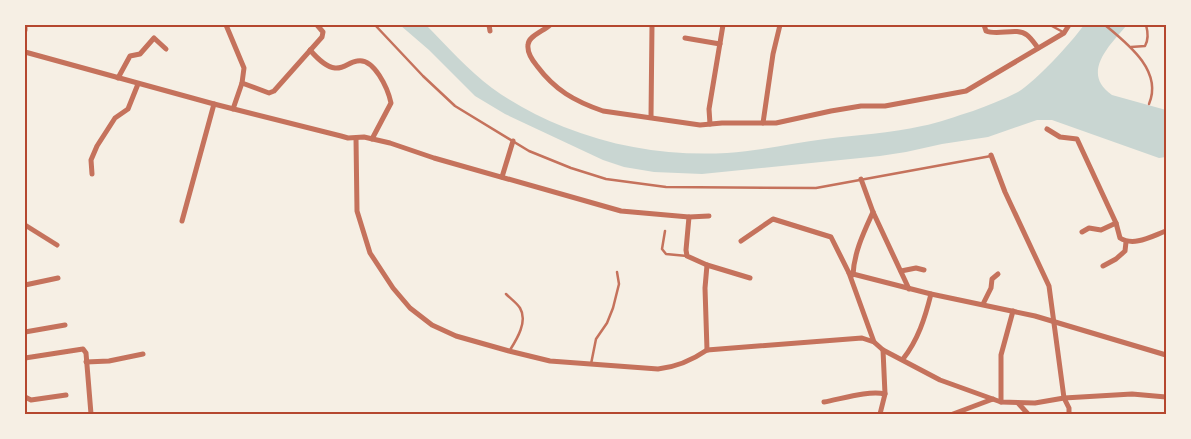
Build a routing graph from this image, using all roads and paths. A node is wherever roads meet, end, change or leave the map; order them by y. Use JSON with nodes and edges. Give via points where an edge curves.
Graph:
{"nodes":[{"id":1,"x":226,"y":25,"type":"edge"},
{"id":2,"x":317,"y":25,"type":"edge"},
{"id":3,"x":374,"y":25,"type":"edge"},
{"id":4,"x":652,"y":25,"type":"edge"},
{"id":5,"x":724,"y":25,"type":"edge"},
{"id":6,"x":780,"y":25,"type":"edge"},
{"id":7,"x":984,"y":25,"type":"edge"},
{"id":8,"x":1050,"y":25,"type":"edge"},
{"id":9,"x":1069,"y":25,"type":"edge"},
{"id":10,"x":1105,"y":25,"type":"edge"},
{"id":11,"x":1146,"y":25,"type":"edge"},
{"id":12,"x":547,"y":26,"type":"edge"},
{"id":13,"x":1064,"y":33,"type":"junction"},
{"id":14,"x":685,"y":38,"type":"dead end"},
{"id":15,"x":720,"y":44,"type":"junction"},
{"id":16,"x":1130,"y":47,"type":"junction"},
{"id":17,"x":1038,"y":48,"type":"junction"},
{"id":18,"x":166,"y":49,"type":"dead end"},
{"id":19,"x":310,"y":50,"type":"junction"},
{"id":20,"x":25,"y":52,"type":"edge"},
{"id":21,"x":118,"y":78,"type":"junction"},
{"id":22,"x":242,"y":83,"type":"junction"},
{"id":23,"x":138,"y":84,"type":"junction"},
{"id":24,"x":214,"y":104,"type":"junction"},
{"id":25,"x":1149,"y":104,"type":"dead end"},
{"id":26,"x":233,"y":109,"type":"junction"},
{"id":27,"x":652,"y":117,"type":"junction"},
{"id":28,"x":763,"y":123,"type":"junction"},
{"id":29,"x":710,"y":124,"type":"junction"},
{"id":30,"x":1047,"y":129,"type":"dead end"},
{"id":31,"x":356,"y":138,"type":"junction"},
{"id":32,"x":372,"y":139,"type":"junction"},
{"id":33,"x":513,"y":141,"type":"junction"},
{"id":34,"x":991,"y":155,"type":"joint"},
{"id":35,"x":92,"y":174,"type":"dead end"},
{"id":36,"x":502,"y":177,"type":"junction"},
{"id":37,"x":861,"y":179,"type":"junction"},
{"id":38,"x":873,"y":212,"type":"junction"},
{"id":39,"x":709,"y":216,"type":"dead end"},
{"id":40,"x":689,"y":217,"type":"junction"},
{"id":41,"x":182,"y":221,"type":"dead end"},
{"id":42,"x":1116,"y":223,"type":"junction"},
{"id":43,"x":25,"y":225,"type":"edge"},
{"id":44,"x":665,"y":231,"type":"dead end"},
{"id":45,"x":1166,"y":231,"type":"edge"},
{"id":46,"x":1082,"y":232,"type":"dead end"},
{"id":47,"x":741,"y":241,"type":"dead end"},
{"id":48,"x":1126,"y":242,"type":"junction"},
{"id":49,"x":57,"y":245,"type":"dead end"},
{"id":50,"x":687,"y":256,"type":"junction"},
{"id":51,"x":707,"y":265,"type":"junction"},
{"id":52,"x":1103,"y":266,"type":"dead end"},
{"id":53,"x":924,"y":270,"type":"dead end"},
{"id":54,"x":901,"y":271,"type":"junction"},
{"id":55,"x":617,"y":272,"type":"dead end"},
{"id":56,"x":851,"y":274,"type":"junction"},
{"id":57,"x":998,"y":274,"type":"dead end"},
{"id":58,"x":58,"y":278,"type":"dead end"},
{"id":59,"x":750,"y":278,"type":"dead end"},
{"id":60,"x":25,"y":285,"type":"edge"},
{"id":61,"x":909,"y":289,"type":"junction"},
{"id":62,"x":506,"y":294,"type":"dead end"},
{"id":63,"x":931,"y":294,"type":"junction"},
{"id":64,"x":983,"y":304,"type":"junction"},
{"id":65,"x":1013,"y":312,"type":"junction"},
{"id":66,"x":1055,"y":321,"type":"junction"},
{"id":67,"x":65,"y":325,"type":"dead end"},
{"id":68,"x":25,"y":332,"type":"edge"},
{"id":69,"x":874,"y":342,"type":"junction"},
{"id":70,"x":707,"y":350,"type":"junction"},
{"id":71,"x":884,"y":350,"type":"junction"},
{"id":72,"x":509,"y":351,"type":"junction"},
{"id":73,"x":143,"y":354,"type":"dead end"},
{"id":74,"x":1166,"y":355,"type":"edge"},
{"id":75,"x":25,"y":358,"type":"edge"},
{"id":76,"x":903,"y":359,"type":"junction"},
{"id":77,"x":86,"y":362,"type":"junction"},
{"id":78,"x":591,"y":364,"type":"junction"},
{"id":79,"x":886,"y":394,"type":"junction"},
{"id":80,"x":66,"y":395,"type":"dead end"},
{"id":81,"x":25,"y":397,"type":"edge"},
{"id":82,"x":1166,"y":397,"type":"edge"},
{"id":83,"x":1064,"y":398,"type":"junction"},
{"id":84,"x":993,"y":399,"type":"junction"},
{"id":85,"x":824,"y":402,"type":"dead end"},
{"id":86,"x":1001,"y":402,"type":"junction"},
{"id":87,"x":1018,"y":404,"type":"junction"},
{"id":88,"x":91,"y":414,"type":"edge"},
{"id":89,"x":880,"y":414,"type":"edge"},
{"id":90,"x":954,"y":414,"type":"edge"},
{"id":91,"x":1028,"y":414,"type":"edge"},
{"id":92,"x":1069,"y":414,"type":"edge"}],
"edges":[{"from":1,"to":22,"type":"street","via":[[241,57],[244,68]]},
{"from":2,"to":19,"type":"street","via":[[324,32]]},
{"from":3,"to":33,"type":"lane","via":[[455,106]]},
{"from":4,"to":27,"type":"street"},
{"from":5,"to":15,"type":"street"},
{"from":6,"to":28,"type":"street"},
{"from":7,"to":17,"type":"street","via":[[991,33],[1027,34]]},
{"from":8,"to":13,"type":"lane"},
{"from":9,"to":13,"type":"street"},
{"from":10,"to":16,"type":"lane"},
{"from":11,"to":16,"type":"lane","via":[[1145,46]]},
{"from":12,"to":27,"type":"street","via":[[530,39],[528,45],[530,56],[549,82],[565,94],[602,111]]},
{"from":13,"to":17,"type":"street"},
{"from":14,"to":15,"type":"street"},
{"from":15,"to":29,"type":"street","via":[[709,109]]},
{"from":16,"to":25,"type":"lane","via":[[1152,77],[1154,86]]},
{"from":17,"to":28,"type":"street","via":[[966,91]]},
{"from":18,"to":21,"type":"street","via":[[154,38],[140,54],[130,56]]},
{"from":19,"to":22,"type":"street","via":[[274,92]]},
{"from":19,"to":32,"type":"street","via":[[333,68],[342,68],[360,60],[372,66],[391,103]]},
{"from":20,"to":21,"type":"street"},
{"from":21,"to":23,"type":"street"},
{"from":22,"to":26,"type":"street"},
{"from":23,"to":24,"type":"street"},
{"from":23,"to":35,"type":"street","via":[[128,109],[116,118],[98,146],[91,160]]},
{"from":24,"to":26,"type":"street"},
{"from":24,"to":41,"type":"street"},
{"from":26,"to":31,"type":"street"},
{"from":27,"to":29,"type":"street","via":[[679,123]]},
{"from":28,"to":29,"type":"street"},
{"from":30,"to":42,"type":"street","via":[[1060,137],[1077,139]]},
{"from":31,"to":32,"type":"street"},
{"from":31,"to":72,"type":"street","via":[[357,211],[370,253],[384,275],[410,308],[432,325],[466,340]]},
{"from":32,"to":36,"type":"street"},
{"from":33,"to":36,"type":"street"},
{"from":33,"to":37,"type":"lane","via":[[529,151],[606,179],[666,187],[816,188]]},
{"from":34,"to":37,"type":"lane"},
{"from":34,"to":66,"type":"street","via":[[1049,286]]},
{"from":36,"to":40,"type":"street","via":[[621,211]]},
{"from":37,"to":38,"type":"street"},
{"from":38,"to":54,"type":"street"},
{"from":38,"to":56,"type":"street"},
{"from":39,"to":40,"type":"street"},
{"from":40,"to":50,"type":"street"},
{"from":42,"to":46,"type":"street","via":[[1100,230],[1089,228]]},
{"from":42,"to":48,"type":"street","via":[[1120,238]]},
{"from":43,"to":49,"type":"street"},
{"from":44,"to":50,"type":"lane","via":[[662,249],[666,254]]},
{"from":45,"to":48,"type":"street"},
{"from":47,"to":56,"type":"street","via":[[773,219],[831,237]]},
{"from":48,"to":52,"type":"street","via":[[1125,251]]},
{"from":50,"to":51,"type":"street"},
{"from":51,"to":59,"type":"street"},
{"from":51,"to":70,"type":"street","via":[[704,288]]},
{"from":53,"to":54,"type":"street"},
{"from":54,"to":61,"type":"street"},
{"from":55,"to":78,"type":"lane","via":[[619,284],[613,308],[596,339]]},
{"from":56,"to":61,"type":"street"},
{"from":56,"to":69,"type":"street"},
{"from":57,"to":64,"type":"street","via":[[992,278]]},
{"from":58,"to":60,"type":"street"},
{"from":61,"to":63,"type":"street"},
{"from":62,"to":72,"type":"lane","via":[[520,307],[522,314],[518,337]]},
{"from":63,"to":64,"type":"street"},
{"from":63,"to":76,"type":"street","via":[[913,346]]},
{"from":64,"to":65,"type":"street"},
{"from":65,"to":66,"type":"street"},
{"from":65,"to":86,"type":"street","via":[[1001,355]]},
{"from":66,"to":74,"type":"street"},
{"from":66,"to":83,"type":"street"},
{"from":67,"to":68,"type":"street"},
{"from":69,"to":70,"type":"street","via":[[856,337]]},
{"from":69,"to":71,"type":"street"},
{"from":70,"to":78,"type":"street","via":[[671,367]]},
{"from":71,"to":76,"type":"street"},
{"from":71,"to":79,"type":"street"},
{"from":72,"to":78,"type":"street","via":[[550,361]]},
{"from":73,"to":77,"type":"street"},
{"from":75,"to":77,"type":"street","via":[[78,348],[86,353]]},
{"from":76,"to":84,"type":"street","via":[[940,380]]},
{"from":77,"to":88,"type":"street"},
{"from":79,"to":85,"type":"street","via":[[881,392]]},
{"from":79,"to":89,"type":"street"},
{"from":80,"to":81,"type":"street","via":[[31,400]]},
{"from":82,"to":83,"type":"street","via":[[1132,394]]},
{"from":83,"to":87,"type":"street"},
{"from":83,"to":92,"type":"street"},
{"from":84,"to":86,"type":"street"},
{"from":84,"to":90,"type":"street"},
{"from":86,"to":87,"type":"street"},
{"from":87,"to":91,"type":"street"}]}
